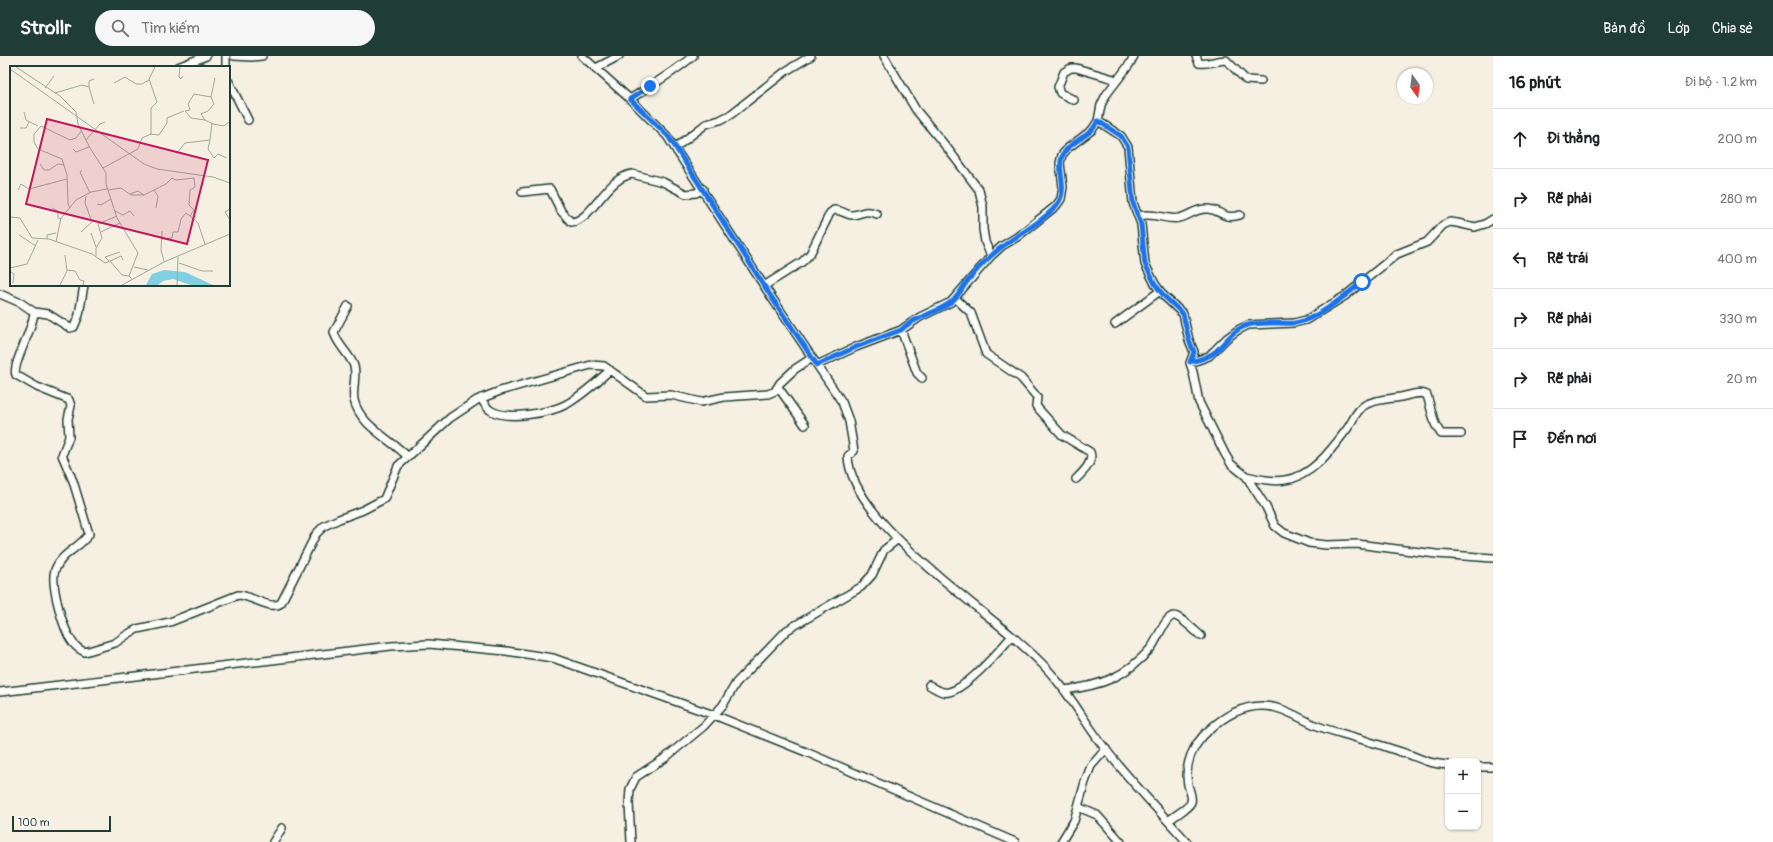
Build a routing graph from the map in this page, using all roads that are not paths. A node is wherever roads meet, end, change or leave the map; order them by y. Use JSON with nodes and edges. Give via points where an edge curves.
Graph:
{"nodes":[{"id":1,"x":206,"y":56,"type":"edge"},
{"id":2,"x":234,"y":56,"type":"edge"},
{"id":3,"x":262,"y":56,"type":"edge"},
{"id":4,"x":582,"y":56,"type":"edge"},
{"id":5,"x":619,"y":56,"type":"edge"},
{"id":6,"x":693,"y":56,"type":"edge"},
{"id":7,"x":811,"y":56,"type":"edge"},
{"id":8,"x":884,"y":56,"type":"edge"},
{"id":9,"x":1134,"y":56,"type":"edge"},
{"id":10,"x":1196,"y":56,"type":"edge"},
{"id":11,"x":181,"y":66,"type":"edge"},
{"id":12,"x":596,"y":68,"type":"junction"},
{"id":13,"x":1116,"y":80,"type":"junction"},
{"id":14,"x":1261,"y":81,"type":"dead end"},
{"id":15,"x":230,"y":84,"type":"edge"},
{"id":16,"x":630,"y":99,"type":"junction"},
{"id":17,"x":1074,"y":100,"type":"dead end"},
{"id":18,"x":248,"y":120,"type":"dead end"},
{"id":19,"x":1098,"y":121,"type":"junction"},
{"id":20,"x":676,"y":148,"type":"junction"},
{"id":21,"x":702,"y":189,"type":"junction"},
{"id":22,"x":522,"y":192,"type":"dead end"},
{"id":23,"x":877,"y":214,"type":"dead end"},
{"id":24,"x":1240,"y":214,"type":"dead end"},
{"id":25,"x":1139,"y":216,"type":"junction"},
{"id":26,"x":1493,"y":219,"type":"edge"},
{"id":27,"x":991,"y":256,"type":"junction"},
{"id":28,"x":84,"y":286,"type":"edge"},
{"id":29,"x":764,"y":286,"type":"junction"},
{"id":30,"x":1160,"y":291,"type":"junction"},
{"id":31,"x":0,"y":294,"type":"edge"},
{"id":32,"x":956,"y":298,"type":"junction"},
{"id":33,"x":348,"y":306,"type":"dead end"},
{"id":34,"x":34,"y":312,"type":"junction"},
{"id":35,"x":1114,"y":324,"type":"dead end"},
{"id":36,"x":901,"y":330,"type":"junction"},
{"id":37,"x":812,"y":358,"type":"junction"},
{"id":38,"x":1190,"y":362,"type":"junction"},
{"id":39,"x":817,"y":365,"type":"junction"},
{"id":40,"x":610,"y":370,"type":"junction"},
{"id":41,"x":922,"y":378,"type":"dead end"},
{"id":42,"x":778,"y":387,"type":"junction"},
{"id":43,"x":481,"y":398,"type":"junction"},
{"id":44,"x":805,"y":425,"type":"dead end"},
{"id":45,"x":1461,"y":434,"type":"dead end"},
{"id":46,"x":408,"y":457,"type":"junction"},
{"id":47,"x":1246,"y":476,"type":"junction"},
{"id":48,"x":1076,"y":479,"type":"dead end"},
{"id":49,"x":898,"y":538,"type":"junction"},
{"id":50,"x":1493,"y":558,"type":"edge"},
{"id":51,"x":1012,"y":636,"type":"junction"},
{"id":52,"x":1202,"y":636,"type":"dead end"},
{"id":53,"x":929,"y":685,"type":"dead end"},
{"id":54,"x":1064,"y":690,"type":"junction"},
{"id":55,"x":0,"y":692,"type":"edge"},
{"id":56,"x":714,"y":716,"type":"junction"},
{"id":57,"x":1106,"y":749,"type":"junction"},
{"id":58,"x":1445,"y":765,"type":"edge"},
{"id":59,"x":1481,"y":767,"type":"edge"},
{"id":60,"x":1493,"y":767,"type":"edge"},
{"id":61,"x":1078,"y":807,"type":"junction"},
{"id":62,"x":1168,"y":821,"type":"junction"},
{"id":63,"x":282,"y":828,"type":"dead end"},
{"id":64,"x":273,"y":842,"type":"edge"},
{"id":65,"x":631,"y":842,"type":"edge"},
{"id":66,"x":1015,"y":842,"type":"edge"},
{"id":67,"x":1061,"y":842,"type":"edge"},
{"id":68,"x":1121,"y":842,"type":"edge"},
{"id":69,"x":1187,"y":842,"type":"edge"}],
"edges":[{"from":1,"to":11,"type":"street"},
{"from":2,"to":3,"type":"street"},
{"from":4,"to":12,"type":"street"},
{"from":5,"to":12,"type":"street"},
{"from":6,"to":16,"type":"street","via":[[674,72]]},
{"from":7,"to":20,"type":"street","via":[[786,71],[730,115],[706,124]]},
{"from":8,"to":27,"type":"street","via":[[916,110],[979,190],[983,207],[982,229]]},
{"from":9,"to":13,"type":"street"},
{"from":10,"to":14,"type":"street","via":[[1199,62],[1204,64],[1226,60],[1246,80]]},
{"from":12,"to":16,"type":"street"},
{"from":13,"to":17,"type":"street","via":[[1076,68],[1068,69],[1064,72],[1059,89],[1060,93]]},
{"from":13,"to":19,"type":"street","via":[[1101,105]]},
{"from":15,"to":18,"type":"street"},
{"from":16,"to":20,"type":"street","via":[[668,136]]},
{"from":19,"to":25,"type":"street","via":[[1121,136],[1128,147],[1133,203]]},
{"from":19,"to":27,"type":"street","via":[[1092,130],[1062,155],[1060,163],[1063,187],[1056,206]]},
{"from":20,"to":21,"type":"street"},
{"from":21,"to":22,"type":"street","via":[[696,193],[686,194],[663,182],[627,175],[605,192],[580,221],[571,222],[561,211],[550,189]]},
{"from":21,"to":29,"type":"street"},
{"from":23,"to":29,"type":"street","via":[[868,210],[850,215],[841,210],[834,210],[830,213],[810,254]]},
{"from":24,"to":25,"type":"street","via":[[1227,217],[1208,209],[1196,210],[1178,219],[1154,215]]},
{"from":25,"to":30,"type":"street","via":[[1145,264]]},
{"from":26,"to":38,"type":"street","via":[[1475,227],[1450,222],[1427,242],[1397,254],[1345,296],[1306,320],[1248,325],[1227,338],[1209,356]]},
{"from":27,"to":32,"type":"street"},
{"from":28,"to":34,"type":"street","via":[[79,315],[74,326],[70,328],[48,314]]},
{"from":29,"to":37,"type":"street"},
{"from":30,"to":35,"type":"street"},
{"from":30,"to":38,"type":"street","via":[[1183,314],[1194,352]]},
{"from":31,"to":34,"type":"street"},
{"from":32,"to":36,"type":"street"},
{"from":32,"to":48,"type":"street","via":[[971,312],[986,354],[1021,378],[1037,397],[1036,406],[1062,435],[1090,452],[1089,463]]},
{"from":33,"to":46,"type":"street","via":[[334,335],[354,367],[353,389],[356,405],[366,420]]},
{"from":34,"to":46,"type":"street","via":[[14,372],[23,380],[69,400],[71,406],[68,419],[69,437],[62,455],[73,481],[89,534],[64,556],[55,570],[54,577],[64,624],[72,641],[85,652],[115,643],[137,630],[170,622],[238,595],[272,606],[278,605],[316,534],[324,526],[384,499],[398,466]]},
{"from":36,"to":39,"type":"street"},
{"from":36,"to":41,"type":"street","via":[[917,373]]},
{"from":37,"to":39,"type":"street"},
{"from":37,"to":42,"type":"street","via":[[795,369]]},
{"from":38,"to":47,"type":"street","via":[[1199,402],[1218,442],[1230,464]]},
{"from":39,"to":49,"type":"street","via":[[842,402],[849,421],[854,451],[848,456],[851,476],[879,520]]},
{"from":40,"to":42,"type":"street","via":[[646,396],[671,394],[701,402],[724,397],[768,394]]},
{"from":40,"to":43,"type":"street","via":[[604,366],[591,365]]},
{"from":40,"to":43,"type":"street","via":[[566,404],[542,411],[522,415],[501,415],[488,409]]},
{"from":42,"to":44,"type":"street"},
{"from":43,"to":46,"type":"street","via":[[450,418]]},
{"from":45,"to":47,"type":"street","via":[[1441,434],[1435,424],[1427,395],[1412,394],[1366,405],[1325,456],[1304,474],[1286,480]]},
{"from":47,"to":50,"type":"street","via":[[1275,526],[1284,533],[1309,543],[1357,544]]},
{"from":49,"to":51,"type":"street"},
{"from":49,"to":56,"type":"street","via":[[884,550],[872,575],[860,587],[787,630],[736,683]]},
{"from":51,"to":53,"type":"street","via":[[992,659],[956,689],[944,692]]},
{"from":51,"to":54,"type":"street","via":[[1047,669]]},
{"from":52,"to":54,"type":"street","via":[[1180,619],[1172,617],[1167,620],[1153,645],[1141,659],[1123,672],[1108,682]]},
{"from":54,"to":57,"type":"street"},
{"from":55,"to":56,"type":"street","via":[[391,646],[429,644],[553,658]]},
{"from":56,"to":65,"type":"street","via":[[687,742],[636,777],[630,789]]},
{"from":56,"to":66,"type":"street","via":[[806,752]]},
{"from":57,"to":61,"type":"street","via":[[1091,766]]},
{"from":57,"to":62,"type":"street"},
{"from":58,"to":62,"type":"street","via":[[1427,763],[1316,725],[1273,706],[1247,708],[1223,719],[1196,744],[1188,761],[1186,775],[1192,802]]},
{"from":59,"to":60,"type":"street"},
{"from":61,"to":67,"type":"street","via":[[1074,821]]},
{"from":61,"to":68,"type":"street","via":[[1097,815]]},
{"from":62,"to":69,"type":"street"},
{"from":63,"to":64,"type":"street"}]}
